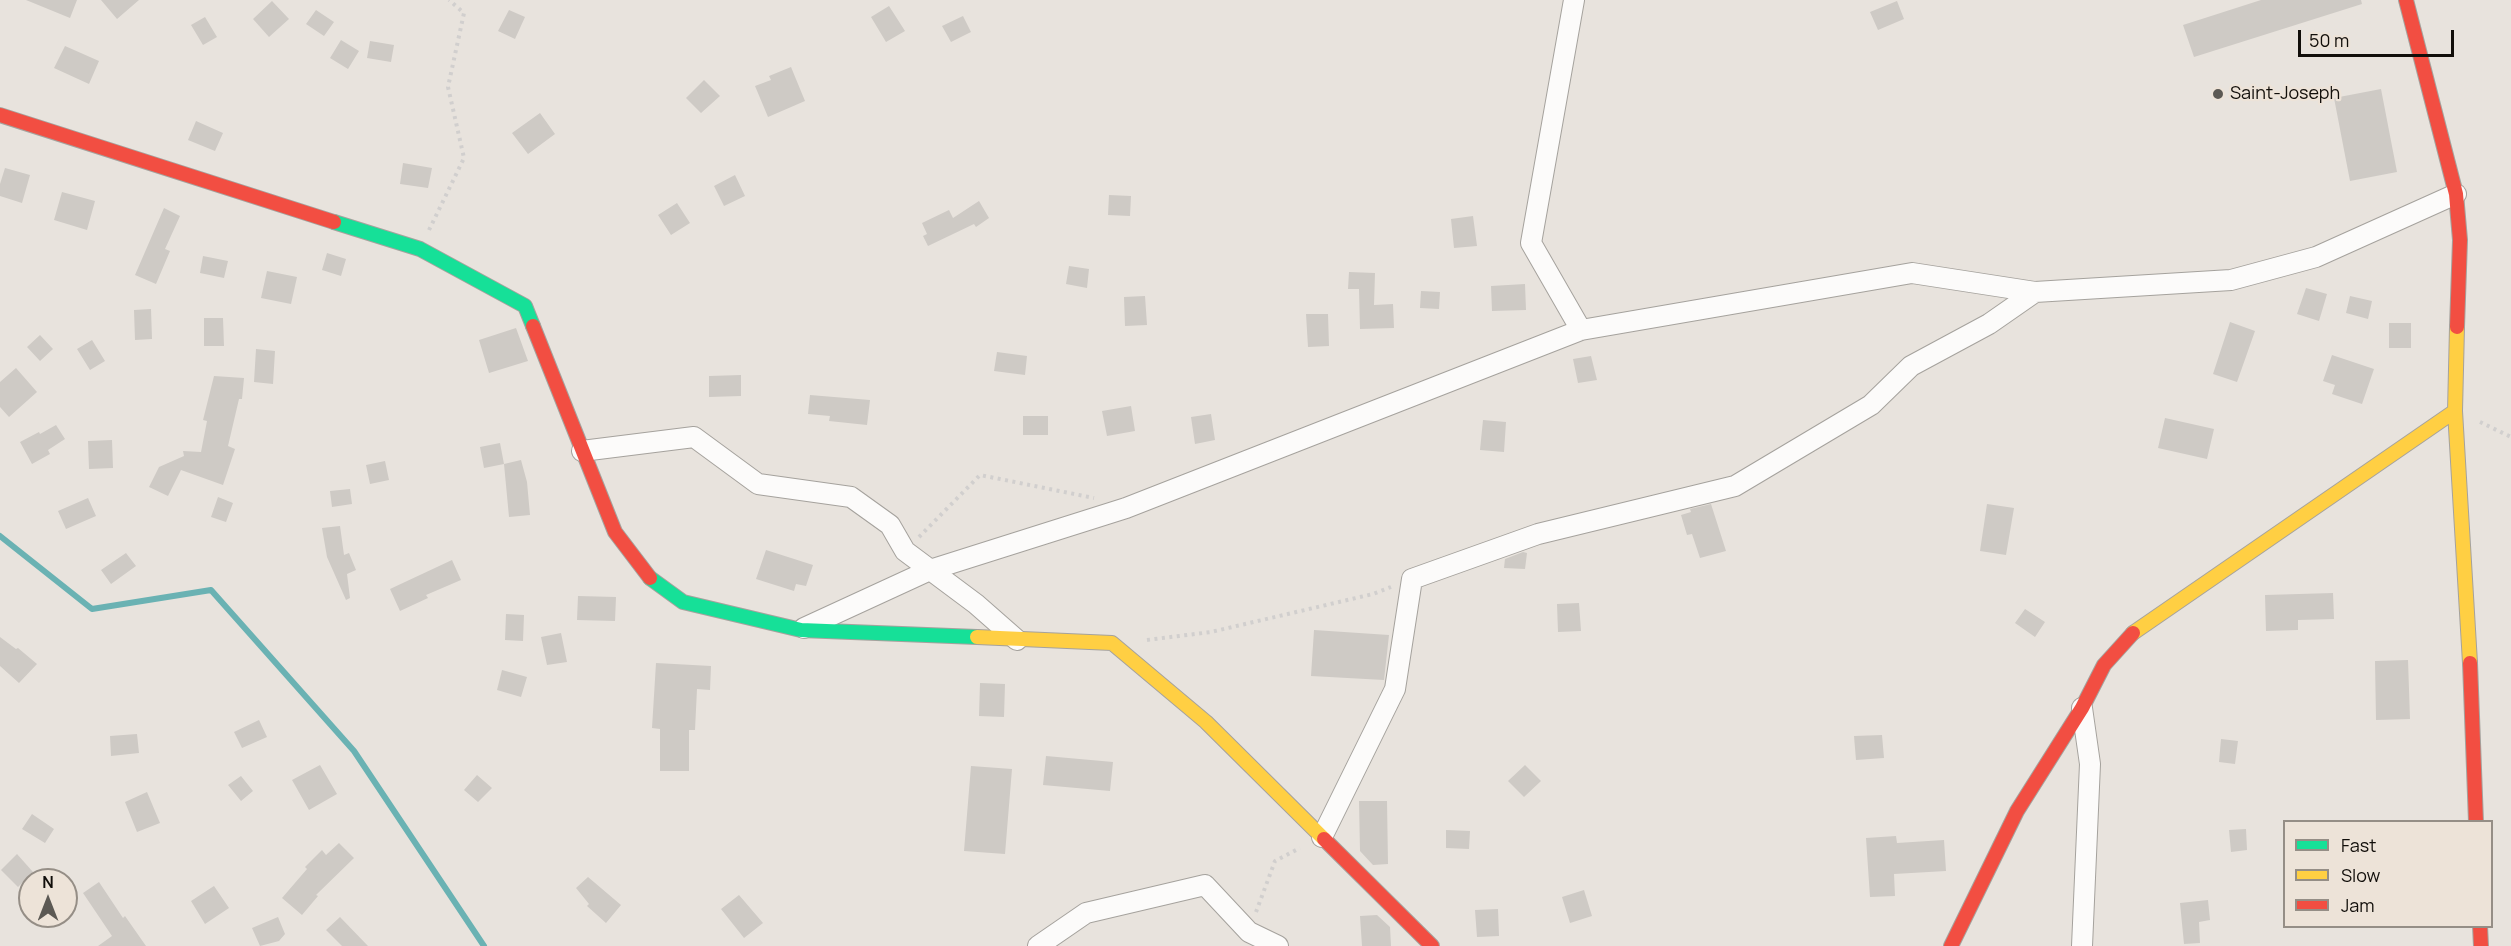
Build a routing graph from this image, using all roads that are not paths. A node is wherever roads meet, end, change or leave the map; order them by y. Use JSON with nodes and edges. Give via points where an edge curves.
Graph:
{"nodes":[{"id":1,"x":1574,"y":0,"type":"edge"},
{"id":2,"x":2406,"y":0,"type":"edge"},
{"id":3,"x":0,"y":115,"type":"edge"},
{"id":4,"x":2456,"y":194,"type":"junction"},
{"id":5,"x":2035,"y":292,"type":"junction"},
{"id":6,"x":1581,"y":330,"type":"junction"},
{"id":7,"x":2455,"y":411,"type":"junction"},
{"id":8,"x":582,"y":451,"type":"junction"},
{"id":9,"x":930,"y":570,"type":"junction"},
{"id":10,"x":801,"y":630,"type":"junction"},
{"id":11,"x":1017,"y":640,"type":"junction"},
{"id":12,"x":2082,"y":708,"type":"junction"},
{"id":13,"x":2476,"y":820,"type":"edge"},
{"id":14,"x":1322,"y":837,"type":"junction"},
{"id":15,"x":2480,"y":928,"type":"edge"},
{"id":16,"x":1038,"y":946,"type":"edge"},
{"id":17,"x":1278,"y":946,"type":"edge"},
{"id":18,"x":1432,"y":946,"type":"edge"},
{"id":19,"x":1951,"y":946,"type":"edge"},
{"id":20,"x":2082,"y":946,"type":"edge"},
{"id":21,"x":2481,"y":946,"type":"edge"}],
"edges":[{"from":1,"to":6,"type":"street","via":[[1531,243]]},
{"from":2,"to":4,"type":"street"},
{"from":3,"to":8,"type":"street","via":[[420,249],[525,306]]},
{"from":4,"to":5,"type":"street","via":[[2316,257],[2231,280]]},
{"from":4,"to":7,"type":"street","via":[[2460,240]]},
{"from":5,"to":6,"type":"street","via":[[1912,273]]},
{"from":5,"to":14,"type":"street","via":[[1989,324],[1911,366],[1871,405],[1735,486],[1538,534],[1412,579],[1395,689]]},
{"from":6,"to":9,"type":"street","via":[[1126,508]]},
{"from":7,"to":12,"type":"street","via":[[2133,633],[2104,665]]},
{"from":7,"to":13,"type":"street"},
{"from":8,"to":9,"type":"street","via":[[694,437],[758,484],[851,497],[890,525],[905,551]]},
{"from":8,"to":10,"type":"street","via":[[615,532],[646,575],[683,602]]},
{"from":9,"to":10,"type":"street"},
{"from":9,"to":11,"type":"street"},
{"from":10,"to":11,"type":"street"},
{"from":11,"to":14,"type":"street","via":[[1112,644],[1206,722]]},
{"from":12,"to":19,"type":"street","via":[[2017,811]]},
{"from":12,"to":20,"type":"street","via":[[2090,764]]},
{"from":14,"to":18,"type":"street"},
{"from":15,"to":21,"type":"street"},
{"from":16,"to":17,"type":"street","via":[[1086,913],[1205,885],[1249,932]]}]}
